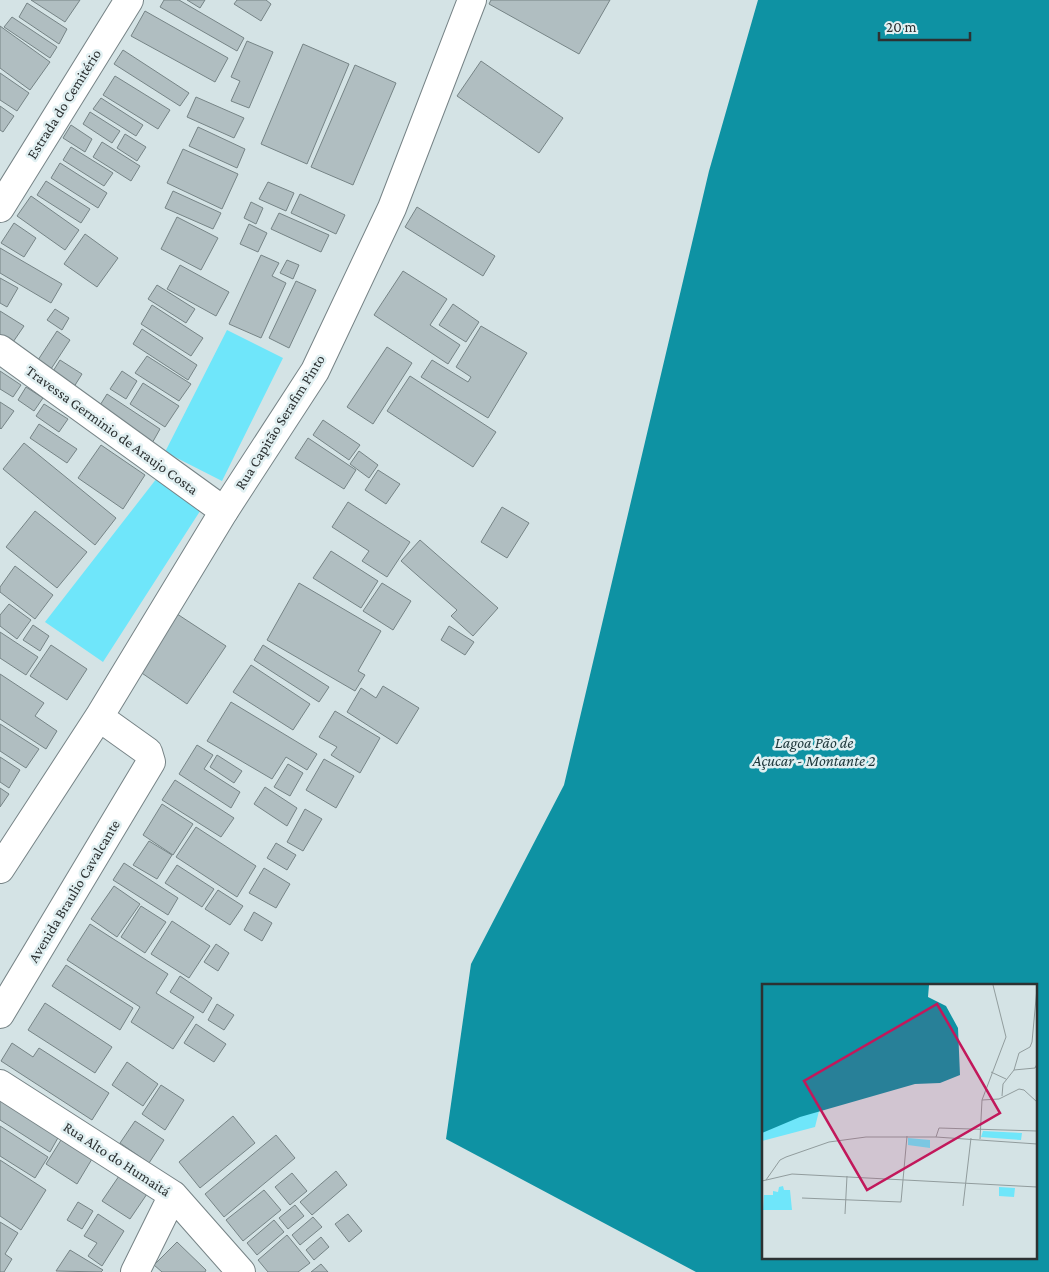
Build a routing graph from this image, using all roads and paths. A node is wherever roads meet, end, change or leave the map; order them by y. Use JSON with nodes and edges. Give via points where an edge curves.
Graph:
{"nodes":[{"id":1,"x":129,"y":0,"type":"edge"},
{"id":2,"x":472,"y":0,"type":"edge"},
{"id":3,"x":0,"y":208,"type":"edge"},
{"id":4,"x":0,"y":349,"type":"edge"},
{"id":5,"x":224,"y":511,"type":"junction"},
{"id":6,"x":99,"y":716,"type":"junction"},
{"id":7,"x":0,"y":869,"type":"edge"},
{"id":8,"x":0,"y":1014,"type":"edge"},
{"id":9,"x":0,"y":1084,"type":"edge"},
{"id":10,"x":173,"y":1195,"type":"junction"},
{"id":11,"x":135,"y":1272,"type":"edge"},
{"id":12,"x":241,"y":1272,"type":"edge"}],
"edges":[{"from":1,"to":3,"type":"street","name":"Estrada do Cemitério"},
{"from":2,"to":5,"type":"street","name":"Rua Capitão Serafim Pinto","via":[[392,208],[315,371]]},
{"from":4,"to":5,"type":"street","name":"Travessa Germinio de Araujo Costa"},
{"from":5,"to":6,"type":"street","name":"Rua Capitão Serafim Pinto"},
{"from":6,"to":7,"type":"street","name":"Rua Capitão Serafim Pinto"},
{"from":6,"to":8,"type":"street","name":"Avenida Braulio Cavalcante","via":[[148,752],[151,762]]},
{"from":9,"to":10,"type":"street","name":"Rua Alto do Humaitá"},
{"from":10,"to":11,"type":"street"},
{"from":10,"to":12,"type":"street","name":"Rua Alto do Humaitá"}]}
